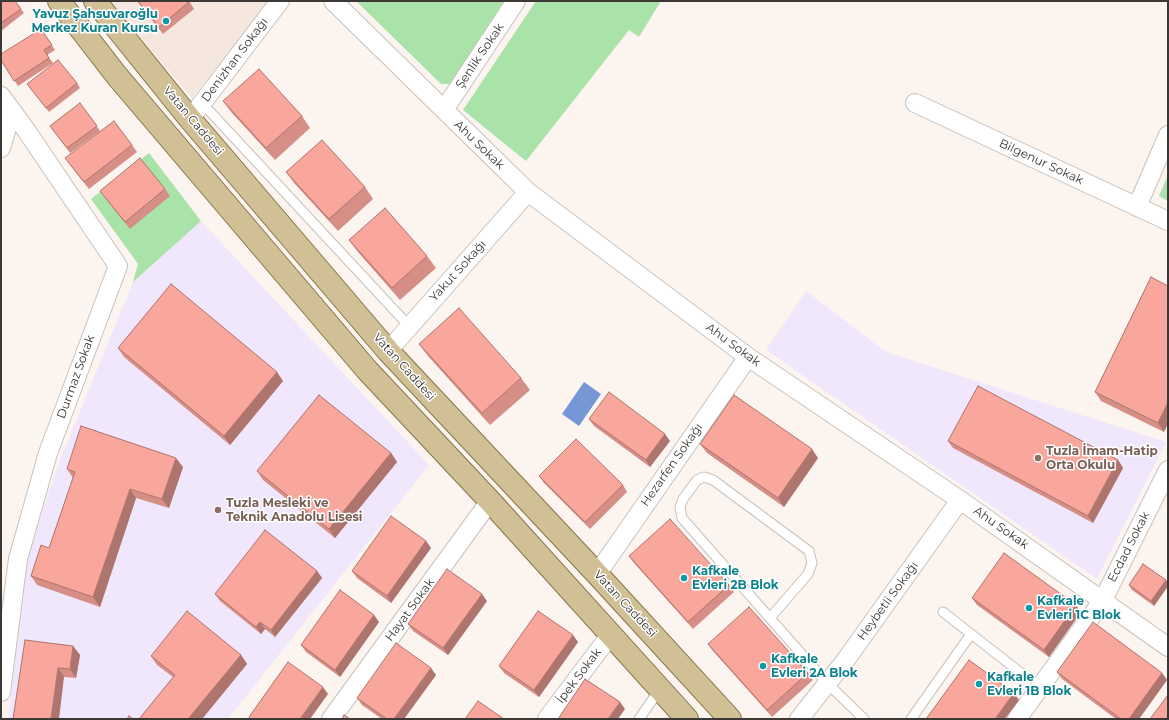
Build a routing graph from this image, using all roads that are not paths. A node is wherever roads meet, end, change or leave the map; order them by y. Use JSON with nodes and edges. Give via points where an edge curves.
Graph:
{"nodes":[{"id":1,"x":59,"y":1,"type":"edge"},
{"id":2,"x":95,"y":1,"type":"edge"},
{"id":3,"x":280,"y":1,"type":"edge"},
{"id":4,"x":333,"y":1,"type":"edge"},
{"id":5,"x":516,"y":1,"type":"edge"},
{"id":6,"x":1,"y":96,"type":"edge"},
{"id":7,"x":915,"y":103,"type":"dead end"},
{"id":8,"x":444,"y":110,"type":"junction"},
{"id":9,"x":12,"y":111,"type":"junction"},
{"id":10,"x":196,"y":111,"type":"junction"},
{"id":11,"x":1168,"y":135,"type":"edge"},
{"id":12,"x":1,"y":148,"type":"edge"},
{"id":13,"x":528,"y":192,"type":"junction"},
{"id":14,"x":1137,"y":207,"type":"junction"},
{"id":15,"x":1168,"y":221,"type":"edge"},
{"id":16,"x":409,"y":326,"type":"junction"},
{"id":17,"x":388,"y":351,"type":"junction"},
{"id":18,"x":748,"y":357,"type":"junction"},
{"id":19,"x":1168,"y":470,"type":"edge"},
{"id":20,"x":960,"y":500,"type":"junction"},
{"id":21,"x":490,"y":501,"type":"junction"},
{"id":22,"x":597,"y":574,"type":"junction"},
{"id":23,"x":1103,"y":600,"type":"junction"},
{"id":24,"x":943,"y":612,"type":"dead end"},
{"id":25,"x":770,"y":618,"type":"junction"},
{"id":26,"x":611,"y":634,"type":"junction"},
{"id":27,"x":971,"y":634,"type":"junction"},
{"id":28,"x":1168,"y":647,"type":"edge"},
{"id":29,"x":1021,"y":673,"type":"dead end"},
{"id":30,"x":827,"y":683,"type":"junction"},
{"id":31,"x":660,"y":689,"type":"junction"},
{"id":32,"x":1,"y":692,"type":"edge"},
{"id":33,"x":331,"y":719,"type":"edge"},
{"id":34,"x":547,"y":719,"type":"edge"},
{"id":35,"x":639,"y":719,"type":"edge"},
{"id":36,"x":687,"y":719,"type":"edge"},
{"id":37,"x":730,"y":719,"type":"edge"},
{"id":38,"x":799,"y":719,"type":"edge"},
{"id":39,"x":864,"y":719,"type":"edge"},
{"id":40,"x":910,"y":719,"type":"edge"},
{"id":41,"x":1017,"y":719,"type":"edge"}],
"edges":[{"from":1,"to":21,"type":"main road","via":[[117,76],[357,358]]},
{"from":2,"to":10,"type":"main road","name":"Vatan Caddesi"},
{"from":3,"to":10,"type":"street","name":"Denizhan Sokağı"},
{"from":4,"to":8,"type":"street","name":"Ahu Sokak"},
{"from":5,"to":8,"type":"street","name":"Şenlik Sokak"},
{"from":6,"to":9,"type":"street","name":"Durmaz Sokak"},
{"from":7,"to":14,"type":"street","name":"Bilgenur Sokak"},
{"from":8,"to":13,"type":"street","name":"Ahu Sokak"},
{"from":9,"to":12,"type":"street"},
{"from":9,"to":32,"type":"street","name":"Durmaz Sokak","via":[[118,266],[48,453],[18,559]]},
{"from":10,"to":16,"type":"lane"},
{"from":10,"to":17,"type":"main road","name":"Vatan Caddesi"},
{"from":11,"to":14,"type":"street"},
{"from":13,"to":16,"type":"street","name":"Yakut Sokağı"},
{"from":13,"to":18,"type":"street","name":"Ahu Sokak"},
{"from":14,"to":15,"type":"street","name":"Bilgenur Sokak"},
{"from":16,"to":17,"type":"street","name":"Yakut Sokağı"},
{"from":17,"to":22,"type":"main road","name":"Vatan Caddesi"},
{"from":18,"to":20,"type":"street","name":"Ahu Sokak"},
{"from":18,"to":22,"type":"street","name":"Hezarfen Sokağı"},
{"from":19,"to":23,"type":"street","name":"Ecdad Sokak"},
{"from":20,"to":23,"type":"street","name":"Ahu Sokak"},
{"from":20,"to":30,"type":"street","name":"Heybetli Sokağı"},
{"from":21,"to":26,"type":"main road"},
{"from":21,"to":33,"type":"street","name":"Hayat Sokak"},
{"from":22,"to":37,"type":"main road","name":"Vatan Caddesi"},
{"from":23,"to":28,"type":"street","name":"Ahu Sokak"},
{"from":23,"to":41,"type":"street","name":"Ecdad Sokak"},
{"from":24,"to":27,"type":"lane"},
{"from":25,"to":25,"type":"lane","via":[[682,518],[680,508],[683,499],[697,480],[704,477],[713,480],[809,551],[812,563],[808,574]]},
{"from":25,"to":30,"type":"lane"},
{"from":26,"to":31,"type":"main road"},
{"from":26,"to":34,"type":"street","name":"İpek Sokak"},
{"from":27,"to":29,"type":"lane"},
{"from":27,"to":40,"type":"lane"},
{"from":30,"to":38,"type":"street","name":"Heybetli Sokağı"},
{"from":30,"to":39,"type":"lane"},
{"from":31,"to":35,"type":"lane"},
{"from":31,"to":36,"type":"main road"}]}
